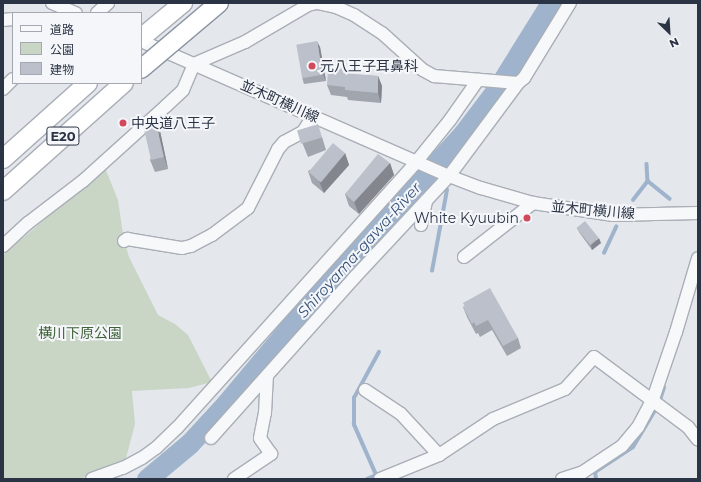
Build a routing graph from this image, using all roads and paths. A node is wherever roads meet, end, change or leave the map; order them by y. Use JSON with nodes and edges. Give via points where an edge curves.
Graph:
{"nodes":[{"id":1,"x":108,"y":3,"type":"edge"},
{"id":2,"x":183,"y":3,"type":"edge"},
{"id":3,"x":219,"y":3,"type":"edge"},
{"id":4,"x":317,"y":3,"type":"edge"},
{"id":5,"x":570,"y":3,"type":"edge"},
{"id":6,"x":56,"y":4,"type":"edge"},
{"id":7,"x":48,"y":12,"type":"edge"},
{"id":8,"x":74,"y":12,"type":"edge"},
{"id":9,"x":98,"y":12,"type":"edge"},
{"id":10,"x":142,"y":38,"type":"edge"},
{"id":11,"x":142,"y":39,"type":"edge"},
{"id":12,"x":194,"y":64,"type":"junction"},
{"id":13,"x":142,"y":68,"type":"edge"},
{"id":14,"x":482,"y":79,"type":"junction"},
{"id":15,"x":12,"y":80,"type":"edge"},
{"id":16,"x":515,"y":83,"type":"junction"},
{"id":17,"x":87,"y":84,"type":"edge"},
{"id":18,"x":123,"y":84,"type":"edge"},
{"id":19,"x":3,"y":89,"type":"edge"},
{"id":20,"x":313,"y":116,"type":"junction"},
{"id":21,"x":3,"y":158,"type":"edge"},
{"id":22,"x":418,"y":162,"type":"junction"},
{"id":23,"x":447,"y":175,"type":"junction"},
{"id":24,"x":3,"y":191,"type":"edge"},
{"id":25,"x":426,"y":200,"type":"junction"},
{"id":26,"x":533,"y":203,"type":"junction"},
{"id":27,"x":698,"y":213,"type":"edge"},
{"id":28,"x":421,"y":225,"type":"dead end"},
{"id":29,"x":124,"y":241,"type":"dead end"},
{"id":30,"x":3,"y":246,"type":"edge"},
{"id":31,"x":464,"y":257,"type":"dead end"},
{"id":32,"x":698,"y":258,"type":"edge"},
{"id":33,"x":268,"y":376,"type":"junction"},
{"id":34,"x":365,"y":390,"type":"dead end"},
{"id":35,"x":653,"y":399,"type":"junction"},
{"id":36,"x":211,"y":438,"type":"dead end"},
{"id":37,"x":698,"y":440,"type":"edge"},
{"id":38,"x":439,"y":455,"type":"junction"},
{"id":39,"x":584,"y":475,"type":"edge"},
{"id":40,"x":92,"y":479,"type":"edge"},
{"id":41,"x":234,"y":479,"type":"edge"},
{"id":42,"x":380,"y":479,"type":"edge"},
{"id":43,"x":562,"y":479,"type":"edge"}],
"edges":[{"from":1,"to":9,"type":"street"},
{"from":2,"to":10,"type":"highway"},
{"from":3,"to":13,"type":"highway","bridge":true},
{"from":4,"to":12,"type":"street","via":[[308,5],[245,42]]},
{"from":4,"to":14,"type":"street","via":[[336,7],[354,15],[382,33],[434,76]]},
{"from":5,"to":16,"type":"street","via":[[524,78]]},
{"from":6,"to":7,"type":"street"},
{"from":6,"to":8,"type":"street"},
{"from":11,"to":12,"type":"street","name":"並木町横川線"},
{"from":12,"to":20,"type":"street","name":"並木町横川線"},
{"from":12,"to":30,"type":"street","via":[[183,90],[83,181],[28,223]]},
{"from":14,"to":16,"type":"street"},
{"from":14,"to":22,"type":"street"},
{"from":15,"to":19,"type":"street"},
{"from":16,"to":23,"type":"street"},
{"from":17,"to":21,"type":"highway","number":"E20"},
{"from":18,"to":24,"type":"highway","number":"E20"},
{"from":20,"to":22,"type":"street","name":"並木町横川線"},
{"from":20,"to":29,"type":"street","via":[[303,132],[284,142],[278,149],[248,208],[212,235],[182,248],[127,239]]},
{"from":22,"to":23,"type":"street","name":"並木町横川線"},
{"from":22,"to":40,"type":"street","via":[[167,439],[142,458]]},
{"from":23,"to":25,"type":"street"},
{"from":23,"to":26,"type":"street","name":"並木町横川線"},
{"from":25,"to":28,"type":"street"},
{"from":25,"to":33,"type":"street"},
{"from":26,"to":27,"type":"street","name":"並木町横川線","via":[[613,215]]},
{"from":26,"to":31,"type":"street"},
{"from":32,"to":35,"type":"street"},
{"from":33,"to":36,"type":"street"},
{"from":33,"to":41,"type":"street","via":[[260,438],[271,454]]},
{"from":34,"to":38,"type":"street","via":[[401,414]]},
{"from":35,"to":37,"type":"street","via":[[688,427]]},
{"from":35,"to":38,"type":"street","via":[[594,357],[565,388],[493,419]]},
{"from":35,"to":39,"type":"street","via":[[638,427],[622,446]]},
{"from":38,"to":42,"type":"street"},
{"from":39,"to":43,"type":"street"}]}
